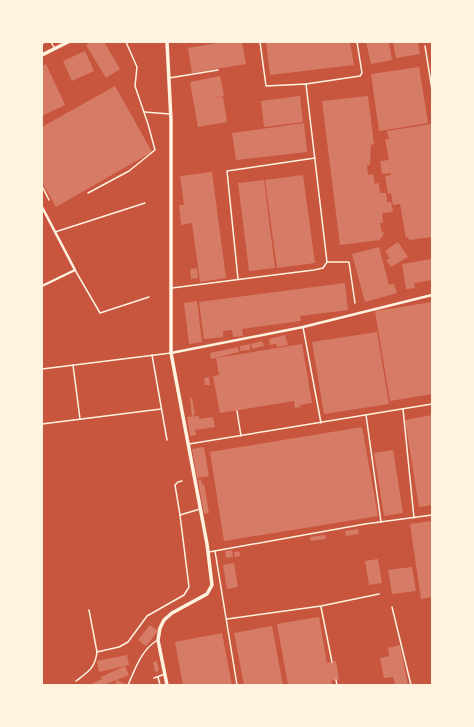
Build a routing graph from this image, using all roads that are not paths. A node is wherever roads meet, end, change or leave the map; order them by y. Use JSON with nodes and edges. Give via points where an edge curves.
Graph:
{"nodes":[{"id":1,"x":45,"y":42,"type":"edge"},
{"id":2,"x":51,"y":42,"type":"edge"},
{"id":3,"x":68,"y":42,"type":"edge"},
{"id":4,"x":126,"y":42,"type":"edge"},
{"id":5,"x":167,"y":42,"type":"edge"},
{"id":6,"x":260,"y":42,"type":"edge"},
{"id":7,"x":357,"y":42,"type":"edge"},
{"id":8,"x":42,"y":44,"type":"edge"},
{"id":9,"x":425,"y":46,"type":"dead end"},
{"id":10,"x":54,"y":49,"type":"junction"},
{"id":11,"x":42,"y":55,"type":"edge"},
{"id":12,"x":218,"y":70,"type":"dead end"},
{"id":13,"x":169,"y":78,"type":"junction"},
{"id":14,"x":306,"y":84,"type":"junction"},
{"id":15,"x":432,"y":90,"type":"edge"},
{"id":16,"x":144,"y":112,"type":"junction"},
{"id":17,"x":171,"y":114,"type":"junction"},
{"id":18,"x":315,"y":158,"type":"junction"},
{"id":19,"x":42,"y":186,"type":"edge"},
{"id":20,"x":88,"y":193,"type":"dead end"},
{"id":21,"x":49,"y":200,"type":"dead end"},
{"id":22,"x":145,"y":203,"type":"dead end"},
{"id":23,"x":42,"y":207,"type":"edge"},
{"id":24,"x":55,"y":232,"type":"junction"},
{"id":25,"x":327,"y":262,"type":"junction"},
{"id":26,"x":74,"y":270,"type":"junction"},
{"id":27,"x":238,"y":279,"type":"junction"},
{"id":28,"x":42,"y":286,"type":"edge"},
{"id":29,"x":171,"y":288,"type":"junction"},
{"id":30,"x":432,"y":295,"type":"edge"},
{"id":31,"x":149,"y":297,"type":"dead end"},
{"id":32,"x":355,"y":303,"type":"dead end"},
{"id":33,"x":303,"y":327,"type":"junction"},
{"id":34,"x":171,"y":353,"type":"junction"},
{"id":35,"x":152,"y":356,"type":"junction"},
{"id":36,"x":73,"y":365,"type":"junction"},
{"id":37,"x":42,"y":368,"type":"edge"},
{"id":38,"x":432,"y":404,"type":"edge"},
{"id":39,"x":160,"y":409,"type":"junction"},
{"id":40,"x":403,"y":409,"type":"junction"},
{"id":41,"x":237,"y":411,"type":"dead end"},
{"id":42,"x":366,"y":415,"type":"junction"},
{"id":43,"x":80,"y":419,"type":"junction"},
{"id":44,"x":321,"y":423,"type":"junction"},
{"id":45,"x":42,"y":424,"type":"edge"},
{"id":46,"x":241,"y":436,"type":"junction"},
{"id":47,"x":167,"y":440,"type":"dead end"},
{"id":48,"x":188,"y":445,"type":"junction"},
{"id":49,"x":182,"y":481,"type":"dead end"},
{"id":50,"x":200,"y":509,"type":"junction"},
{"id":51,"x":432,"y":515,"type":"edge"},
{"id":52,"x":180,"y":516,"type":"junction"},
{"id":53,"x":414,"y":518,"type":"junction"},
{"id":54,"x":382,"y":522,"type":"junction"},
{"id":55,"x":214,"y":551,"type":"junction"},
{"id":56,"x":208,"y":552,"type":"junction"},
{"id":57,"x":379,"y":594,"type":"dead end"},
{"id":58,"x":321,"y":606,"type":"junction"},
{"id":59,"x":392,"y":607,"type":"dead end"},
{"id":60,"x":88,"y":610,"type":"dead end"},
{"id":61,"x":227,"y":619,"type":"junction"},
{"id":62,"x":158,"y":640,"type":"junction"},
{"id":63,"x":97,"y":652,"type":"junction"},
{"id":64,"x":332,"y":662,"type":"dead end"},
{"id":65,"x":165,"y":674,"type":"junction"},
{"id":66,"x":158,"y":677,"type":"junction"},
{"id":67,"x":154,"y":678,"type":"dead end"},
{"id":68,"x":336,"y":680,"type":"dead end"},
{"id":69,"x":76,"y":681,"type":"dead end"},
{"id":70,"x":128,"y":685,"type":"edge"},
{"id":71,"x":160,"y":685,"type":"edge"},
{"id":72,"x":167,"y":685,"type":"edge"},
{"id":73,"x":237,"y":685,"type":"edge"},
{"id":74,"x":337,"y":685,"type":"edge"},
{"id":75,"x":410,"y":685,"type":"edge"}],
"edges":[{"from":1,"to":8,"type":"lane"},
{"from":2,"to":10,"type":"lane"},
{"from":3,"to":10,"type":"street"},
{"from":4,"to":16,"type":"lane","via":[[137,67],[135,86]]},
{"from":5,"to":13,"type":"street"},
{"from":6,"to":14,"type":"lane","via":[[266,86]]},
{"from":7,"to":14,"type":"lane","via":[[362,73],[360,76]]},
{"from":9,"to":15,"type":"lane"},
{"from":10,"to":11,"type":"street"},
{"from":12,"to":13,"type":"lane"},
{"from":13,"to":17,"type":"street"},
{"from":14,"to":18,"type":"lane"},
{"from":16,"to":17,"type":"lane"},
{"from":16,"to":20,"type":"lane","via":[[154,152],[129,171]]},
{"from":17,"to":29,"type":"street"},
{"from":18,"to":25,"type":"lane"},
{"from":18,"to":27,"type":"lane","via":[[227,172]]},
{"from":19,"to":21,"type":"lane"},
{"from":22,"to":24,"type":"lane"},
{"from":23,"to":24,"type":"street"},
{"from":24,"to":26,"type":"street"},
{"from":25,"to":27,"type":"lane","via":[[323,268],[314,270]]},
{"from":25,"to":32,"type":"lane","via":[[349,262]]},
{"from":26,"to":28,"type":"street"},
{"from":26,"to":31,"type":"lane","via":[[100,313]]},
{"from":27,"to":29,"type":"lane"},
{"from":29,"to":34,"type":"street"},
{"from":30,"to":33,"type":"street"},
{"from":33,"to":34,"type":"street"},
{"from":33,"to":44,"type":"lane"},
{"from":34,"to":35,"type":"lane"},
{"from":34,"to":48,"type":"street"},
{"from":35,"to":36,"type":"lane"},
{"from":35,"to":39,"type":"lane"},
{"from":36,"to":37,"type":"lane"},
{"from":36,"to":43,"type":"lane"},
{"from":38,"to":40,"type":"lane"},
{"from":39,"to":43,"type":"lane"},
{"from":39,"to":47,"type":"lane"},
{"from":40,"to":42,"type":"lane"},
{"from":40,"to":53,"type":"lane"},
{"from":41,"to":46,"type":"lane"},
{"from":42,"to":44,"type":"lane"},
{"from":42,"to":54,"type":"lane"},
{"from":43,"to":45,"type":"lane"},
{"from":44,"to":46,"type":"lane"},
{"from":46,"to":48,"type":"lane"},
{"from":48,"to":50,"type":"street"},
{"from":49,"to":52,"type":"lane","via":[[175,485]]},
{"from":50,"to":52,"type":"lane"},
{"from":50,"to":56,"type":"street"},
{"from":51,"to":53,"type":"lane"},
{"from":52,"to":63,"type":"lane","via":[[188,590],[184,595],[147,616],[128,642],[120,647]]},
{"from":53,"to":54,"type":"lane"},
{"from":54,"to":55,"type":"lane"},
{"from":55,"to":56,"type":"lane"},
{"from":55,"to":61,"type":"lane"},
{"from":56,"to":62,"type":"street","via":[[212,588],[207,594],[164,620]]},
{"from":57,"to":58,"type":"lane"},
{"from":58,"to":61,"type":"lane"},
{"from":58,"to":64,"type":"lane"},
{"from":59,"to":75,"type":"lane"},
{"from":60,"to":63,"type":"lane"},
{"from":61,"to":73,"type":"lane","via":[[226,629]]},
{"from":62,"to":65,"type":"street"},
{"from":62,"to":70,"type":"lane","via":[[144,652]]},
{"from":63,"to":69,"type":"lane","via":[[96,663]]},
{"from":65,"to":66,"type":"lane"},
{"from":65,"to":72,"type":"street"},
{"from":66,"to":67,"type":"lane"},
{"from":66,"to":71,"type":"lane"},
{"from":68,"to":74,"type":"lane"}]}
